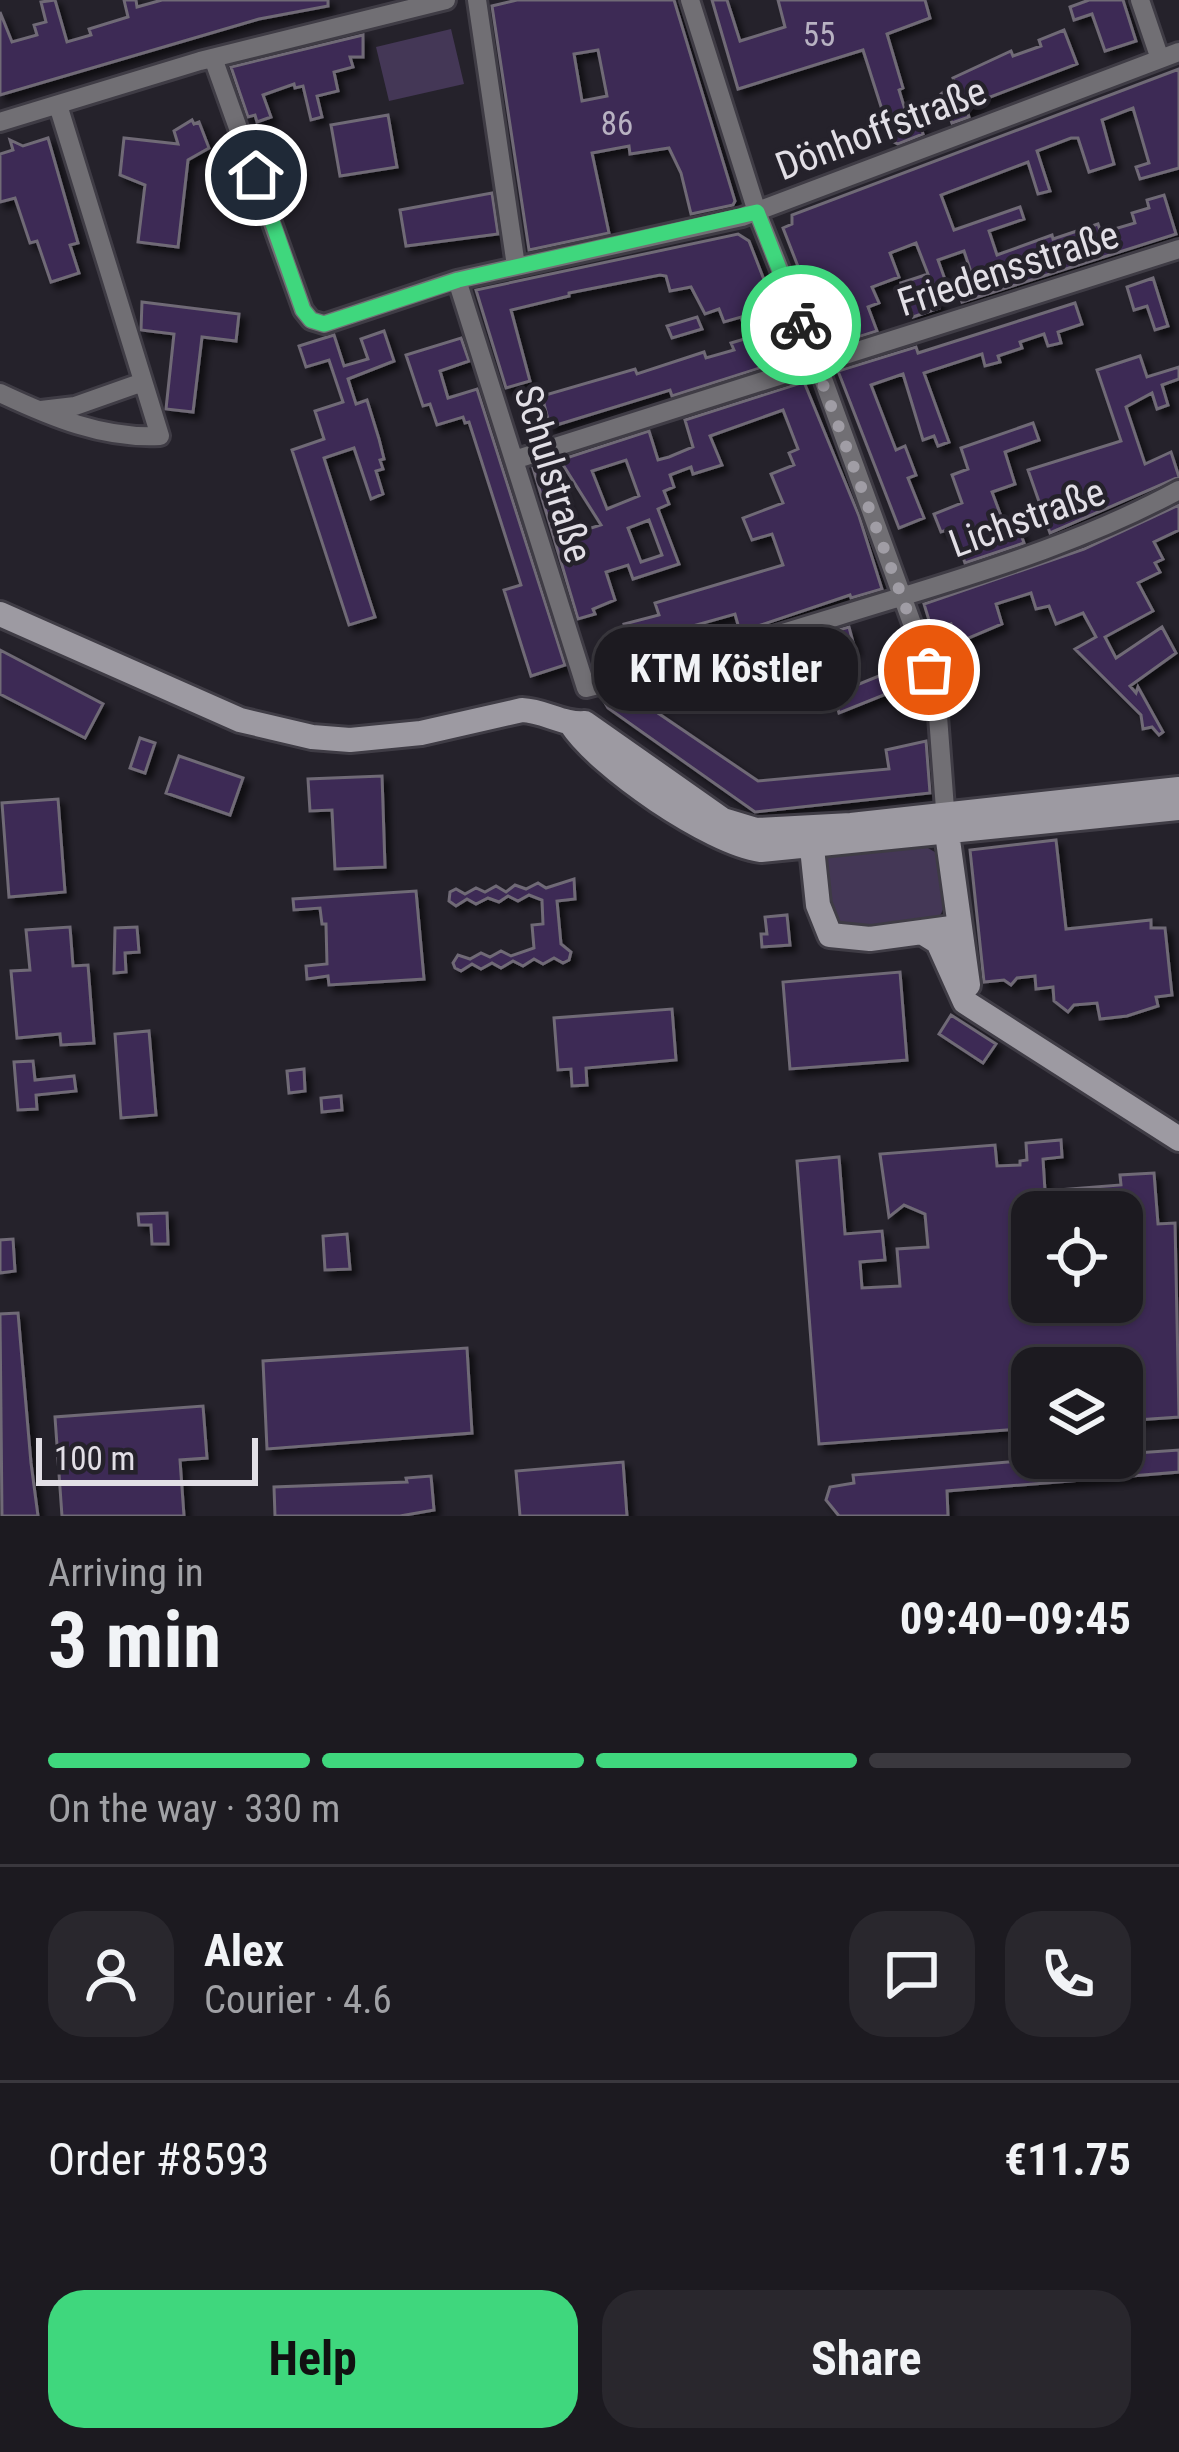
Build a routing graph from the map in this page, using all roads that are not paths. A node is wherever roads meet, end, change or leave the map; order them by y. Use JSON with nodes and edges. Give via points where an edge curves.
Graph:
{"nodes":[{"id":1,"x":446,"y":0,"type":"edge"},
{"id":2,"x":478,"y":0,"type":"edge"},
{"id":3,"x":690,"y":0,"type":"edge"},
{"id":4,"x":1140,"y":0,"type":"edge"},
{"id":5,"x":1170,"y":55,"type":"edge"},
{"id":6,"x":213,"y":58,"type":"junction"},
{"id":7,"x":58,"y":104,"type":"junction"},
{"id":8,"x":0,"y":122,"type":"edge"},
{"id":9,"x":757,"y":212,"type":"junction"},
{"id":10,"x":1179,"y":248,"type":"edge"},
{"id":11,"x":516,"y":266,"type":"junction"},
{"id":12,"x":458,"y":280,"type":"junction"},
{"id":13,"x":818,"y":365,"type":"junction"},
{"id":14,"x":143,"y":382,"type":"junction"},
{"id":15,"x":0,"y":393,"type":"edge"},
{"id":16,"x":36,"y":410,"type":"junction"},
{"id":17,"x":514,"y":460,"type":"junction"},
{"id":18,"x":1179,"y":490,"type":"edge"},
{"id":19,"x":904,"y":596,"type":"junction"},
{"id":20,"x":0,"y":614,"type":"edge"},
{"id":21,"x":586,"y":688,"type":"junction"},
{"id":22,"x":571,"y":724,"type":"junction"},
{"id":23,"x":1179,"y":789,"type":"edge"},
{"id":24,"x":1179,"y":808,"type":"edge"},
{"id":25,"x":946,"y":824,"type":"junction"},
{"id":26,"x":812,"y":848,"type":"junction"},
{"id":27,"x":959,"y":927,"type":"junction"},
{"id":28,"x":925,"y":934,"type":"junction"},
{"id":29,"x":983,"y":1012,"type":"junction"},
{"id":30,"x":1179,"y":1139,"type":"edge"}],
"edges":[{"from":1,"to":6,"type":"street"},
{"from":2,"to":11,"type":"street"},
{"from":3,"to":9,"type":"street"},
{"from":4,"to":5,"type":"street"},
{"from":5,"to":9,"type":"street","name":"Dönhoffstraße"},
{"from":6,"to":7,"type":"street"},
{"from":6,"to":12,"type":"street","name":"Dönhoffstraße","via":[[311,320],[324,324]]},
{"from":7,"to":8,"type":"street"},
{"from":7,"to":14,"type":"street"},
{"from":9,"to":11,"type":"street","name":"Dönhoffstraße"},
{"from":9,"to":13,"type":"street"},
{"from":10,"to":13,"type":"street","name":"Friedensstraße"},
{"from":11,"to":12,"type":"street","name":"Dönhoffstraße"},
{"from":12,"to":17,"type":"street","name":"Schulstraße"},
{"from":13,"to":17,"type":"street","name":"Friedensstraße"},
{"from":13,"to":19,"type":"street"},
{"from":14,"to":16,"type":"street","via":[[75,406]]},
{"from":14,"to":16,"type":"street","via":[[160,436],[130,438]]},
{"from":15,"to":16,"type":"street"},
{"from":17,"to":21,"type":"street","name":"Schulstraße"},
{"from":18,"to":19,"type":"street","name":"Lichstraße","via":[[1059,545]]},
{"from":19,"to":21,"type":"street","name":"Lichstraße"},
{"from":19,"to":25,"type":"street","via":[[937,703]]},
{"from":20,"to":22,"type":"main road","via":[[268,728],[350,740],[522,710]]},
{"from":21,"to":22,"type":"street"},
{"from":22,"to":25,"type":"main road","via":[[595,727],[723,820],[748,829]]},
{"from":22,"to":26,"type":"main road","via":[[594,752],[721,840],[760,850]]},
{"from":23,"to":25,"type":"main road"},
{"from":24,"to":25,"type":"main road"},
{"from":25,"to":26,"type":"main road"},
{"from":25,"to":27,"type":"main road"},
{"from":26,"to":28,"type":"main road","via":[[830,935]]},
{"from":27,"to":28,"type":"main road"},
{"from":27,"to":29,"type":"main road","via":[[970,992]]},
{"from":28,"to":29,"type":"main road","via":[[938,942],[964,1001]]},
{"from":29,"to":30,"type":"main road"}]}
